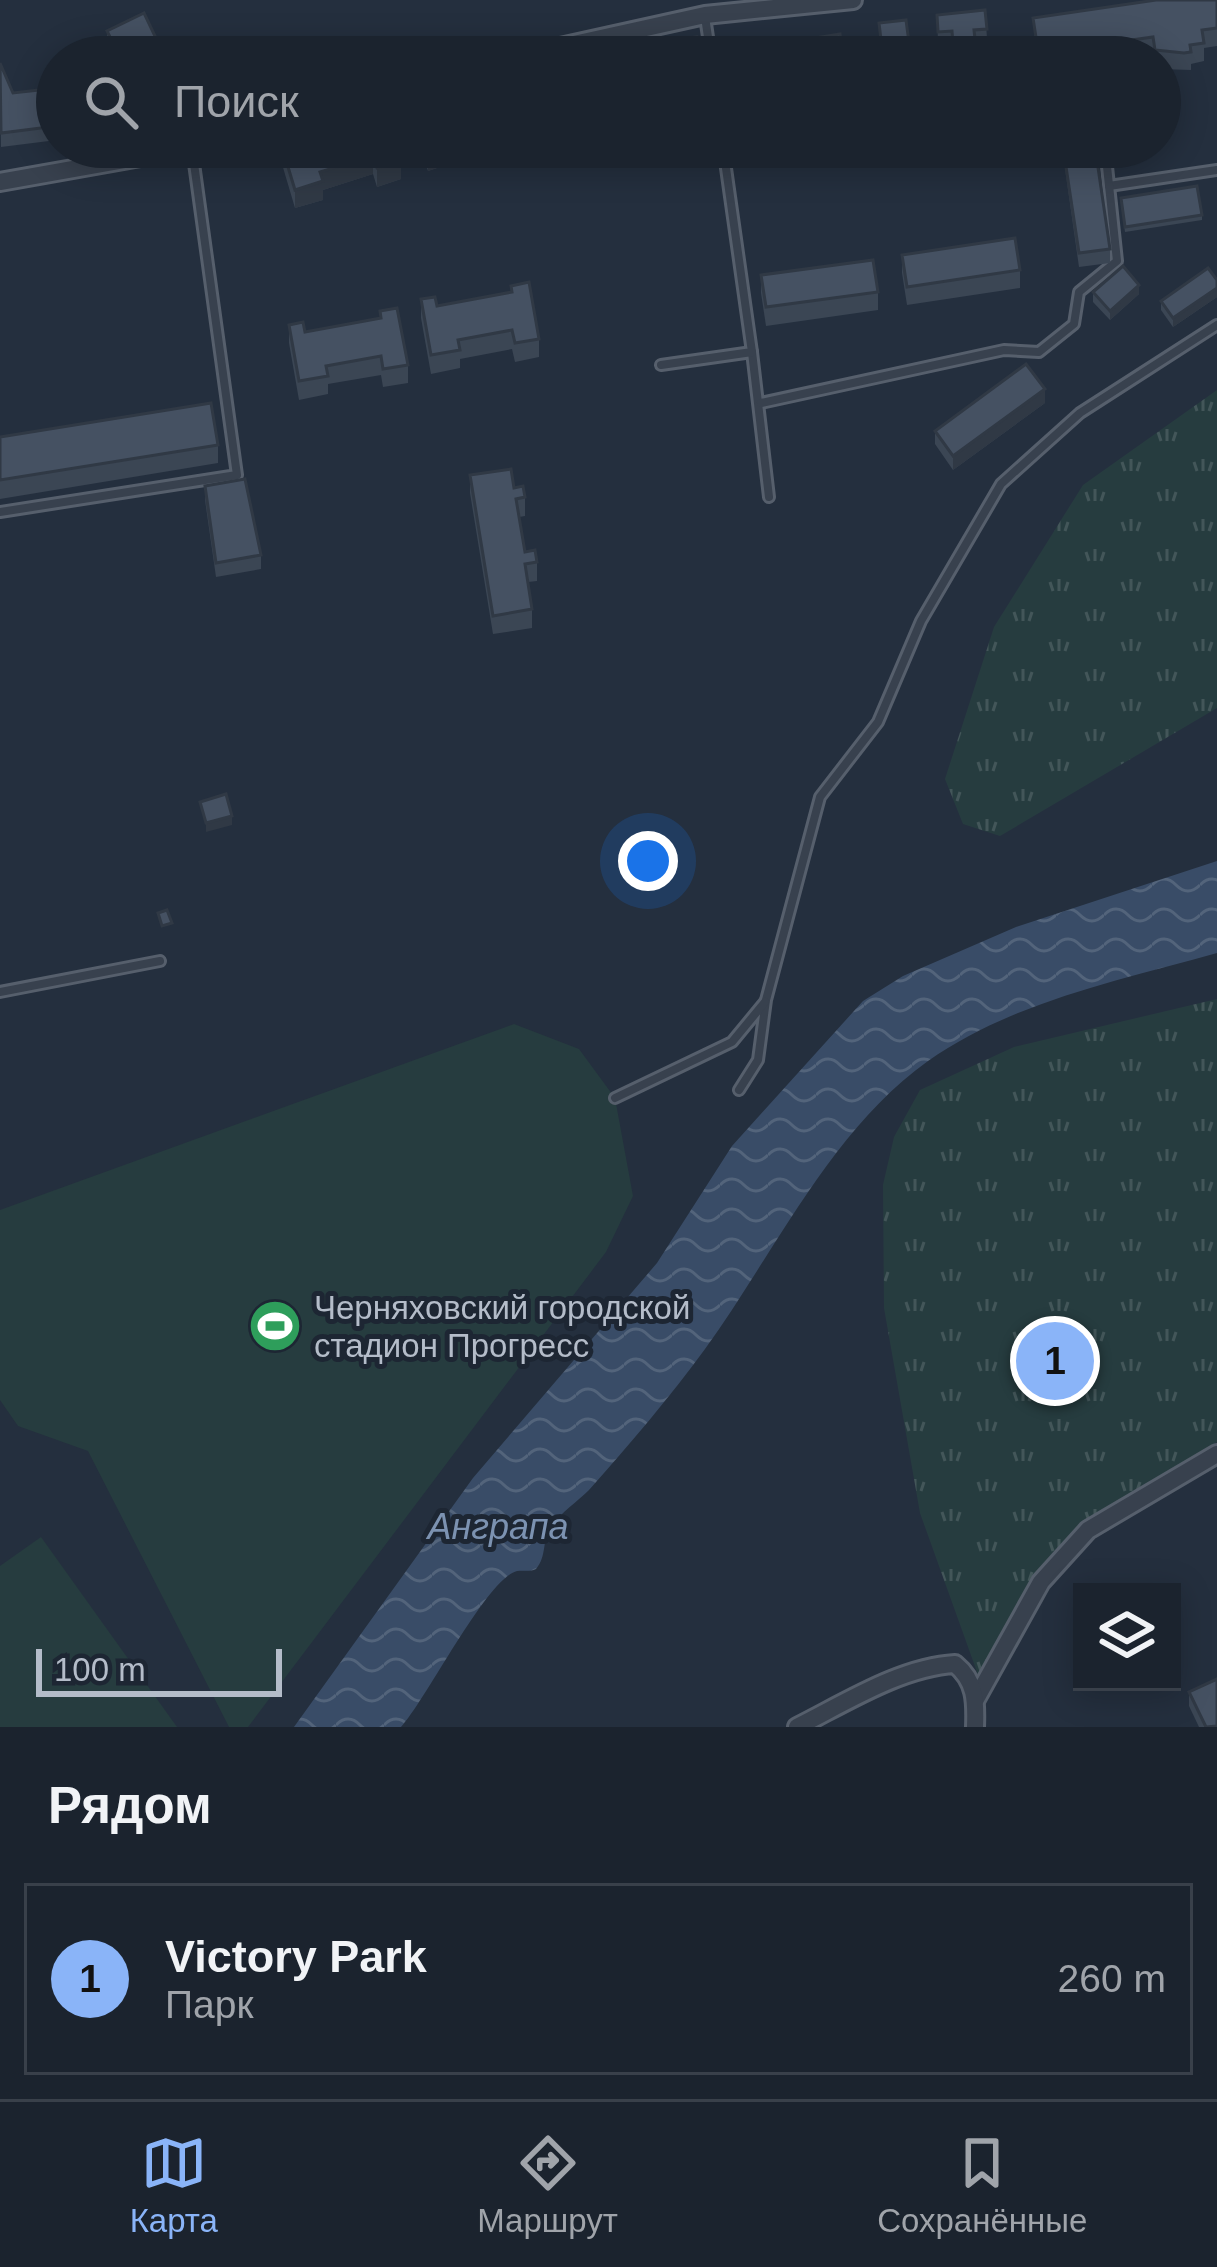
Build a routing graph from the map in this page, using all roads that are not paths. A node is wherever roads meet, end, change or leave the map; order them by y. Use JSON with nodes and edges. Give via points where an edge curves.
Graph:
{"nodes":[{"id":1,"x":854,"y":0,"type":"edge"},
{"id":2,"x":828,"y":2,"type":"edge"},
{"id":3,"x":705,"y":15,"type":"junction"},
{"id":4,"x":610,"y":36,"type":"edge"},
{"id":5,"x":708,"y":36,"type":"edge"},
{"id":6,"x":78,"y":168,"type":"edge"},
{"id":7,"x":198,"y":168,"type":"edge"},
{"id":8,"x":726,"y":168,"type":"edge"},
{"id":9,"x":1107,"y":168,"type":"edge"},
{"id":10,"x":1217,"y":170,"type":"edge"},
{"id":11,"x":0,"y":182,"type":"edge"},
{"id":12,"x":1109,"y":186,"type":"junction"},
{"id":13,"x":1217,"y":325,"type":"edge"},
{"id":14,"x":752,"y":352,"type":"junction"},
{"id":15,"x":661,"y":364,"type":"dead end"},
{"id":16,"x":761,"y":403,"type":"junction"},
{"id":17,"x":769,"y":497,"type":"dead end"},
{"id":18,"x":0,"y":512,"type":"edge"},
{"id":19,"x":160,"y":961,"type":"dead end"},
{"id":20,"x":0,"y":992,"type":"edge"},
{"id":21,"x":766,"y":1000,"type":"junction"},
{"id":22,"x":739,"y":1090,"type":"dead end"},
{"id":23,"x":615,"y":1098,"type":"dead end"},
{"id":24,"x":1217,"y":1454,"type":"edge"},
{"id":25,"x":976,"y":1699,"type":"junction"},
{"id":26,"x":797,"y":1727,"type":"edge"},
{"id":27,"x":975,"y":1727,"type":"edge"}],
"edges":[{"from":1,"to":2,"type":"street"},
{"from":2,"to":3,"type":"street"},
{"from":3,"to":4,"type":"street"},
{"from":3,"to":5,"type":"lane"},
{"from":6,"to":11,"type":"street"},
{"from":7,"to":18,"type":"lane","via":[[237,475]]},
{"from":8,"to":14,"type":"lane"},
{"from":9,"to":12,"type":"lane"},
{"from":10,"to":12,"type":"lane"},
{"from":12,"to":16,"type":"lane","via":[[1117,260],[1079,292],[1074,324],[1039,352],[1004,350]]},
{"from":13,"to":21,"type":"lane","via":[[1080,413],[1001,484],[921,621],[878,722],[820,796]]},
{"from":14,"to":15,"type":"lane"},
{"from":14,"to":16,"type":"lane"},
{"from":16,"to":17,"type":"lane"},
{"from":19,"to":20,"type":"lane"},
{"from":21,"to":22,"type":"lane","via":[[758,1060]]},
{"from":21,"to":23,"type":"lane","via":[[732,1042]]},
{"from":24,"to":25,"type":"street","via":[[1088,1530],[1041,1582]]},
{"from":25,"to":26,"type":"street","via":[[955,1664],[935,1666]]},
{"from":25,"to":27,"type":"street"}]}
